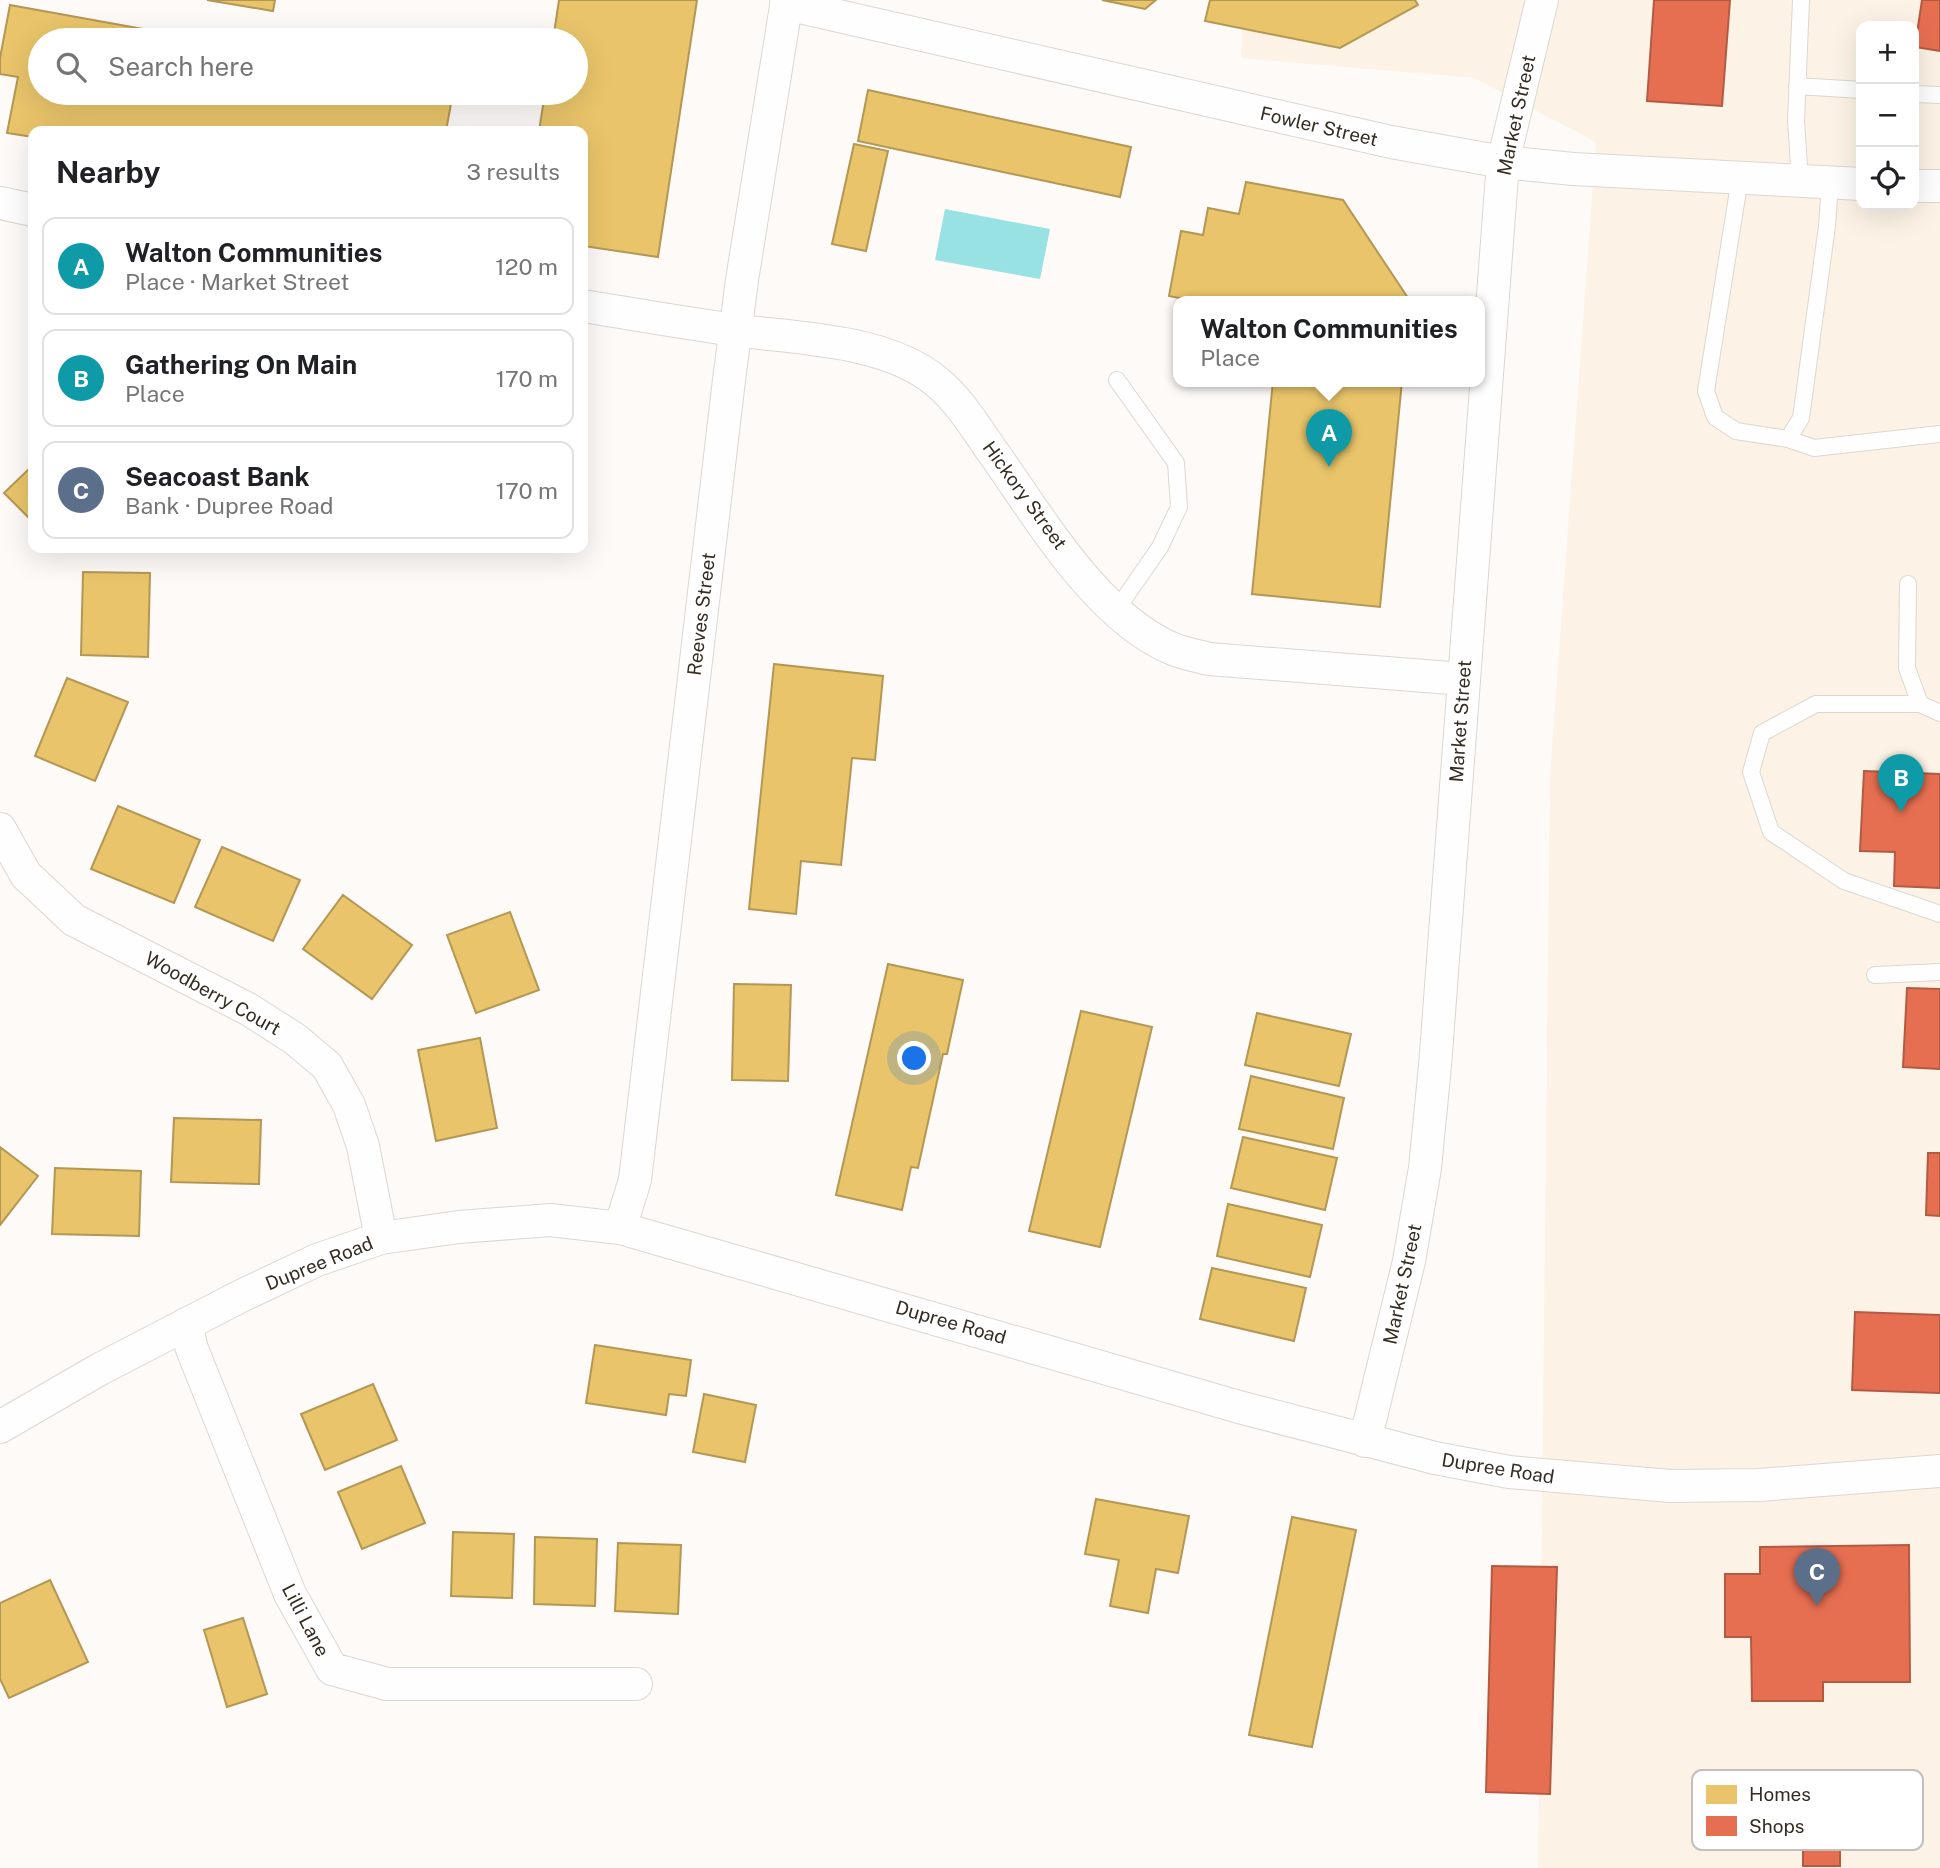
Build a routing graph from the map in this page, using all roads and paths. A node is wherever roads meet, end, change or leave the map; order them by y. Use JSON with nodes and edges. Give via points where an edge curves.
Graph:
{"nodes":[{"id":1,"x":1542,"y":0,"type":"edge"},
{"id":2,"x":1801,"y":0,"type":"edge"},
{"id":3,"x":786,"y":2,"type":"edge"},
{"id":4,"x":1797,"y":86,"type":"junction"},
{"id":5,"x":1856,"y":90,"type":"edge"},
{"id":6,"x":1919,"y":94,"type":"edge"},
{"id":7,"x":1940,"y":95,"type":"edge"},
{"id":8,"x":1503,"y":162,"type":"junction"},
{"id":9,"x":1740,"y":178,"type":"junction"},
{"id":10,"x":1815,"y":182,"type":"junction"},
{"id":11,"x":1856,"y":184,"type":"edge"},
{"id":12,"x":1919,"y":186,"type":"edge"},
{"id":13,"x":1940,"y":186,"type":"edge"},
{"id":14,"x":0,"y":203,"type":"edge"},
{"id":15,"x":28,"y":209,"type":"edge"},
{"id":16,"x":588,"y":307,"type":"edge"},
{"id":17,"x":735,"y":330,"type":"junction"},
{"id":18,"x":1116,"y":380,"type":"dead end"},
{"id":19,"x":1940,"y":434,"type":"edge"},
{"id":20,"x":1788,"y":439,"type":"junction"},
{"id":21,"x":1908,"y":584,"type":"dead end"},
{"id":22,"x":1115,"y":612,"type":"junction"},
{"id":23,"x":1463,"y":679,"type":"junction"},
{"id":24,"x":1920,"y":704,"type":"junction"},
{"id":25,"x":1940,"y":713,"type":"edge"},
{"id":26,"x":0,"y":830,"type":"edge"},
{"id":27,"x":1940,"y":914,"type":"edge"},
{"id":28,"x":1940,"y":972,"type":"edge"},
{"id":29,"x":1875,"y":975,"type":"dead end"},
{"id":30,"x":620,"y":1228,"type":"junction"},
{"id":31,"x":381,"y":1238,"type":"junction"},
{"id":32,"x":186,"y":1324,"type":"junction"},
{"id":33,"x":0,"y":1427,"type":"edge"},
{"id":34,"x":1365,"y":1441,"type":"junction"},
{"id":35,"x":1940,"y":1471,"type":"edge"},
{"id":36,"x":636,"y":1684,"type":"dead end"}],
"edges":[{"from":1,"to":8,"type":"street","name":"Market Street"},
{"from":2,"to":4,"type":"lane"},
{"from":3,"to":8,"type":"street","name":"Fowler Street","via":[[1391,142]]},
{"from":3,"to":17,"type":"street","name":"Reeves Street"},
{"from":4,"to":5,"type":"lane"},
{"from":4,"to":10,"type":"lane","via":[[1796,121]]},
{"from":6,"to":7,"type":"lane"},
{"from":8,"to":9,"type":"street","name":"Fowler Street"},
{"from":8,"to":23,"type":"street","name":"Market Street"},
{"from":9,"to":10,"type":"street","name":"Fowler Street"},
{"from":9,"to":20,"type":"lane","via":[[1706,391],[1715,417],[1736,431]]},
{"from":10,"to":11,"type":"street","name":"Fowler Street"},
{"from":10,"to":20,"type":"lane","via":[[1827,226],[1801,418]]},
{"from":12,"to":13,"type":"street"},
{"from":14,"to":15,"type":"street"},
{"from":16,"to":17,"type":"street","name":"Hickory Street"},
{"from":17,"to":22,"type":"street","name":"Hickory Street","via":[[861,349],[902,360],[937,382]]},
{"from":17,"to":30,"type":"street","name":"Reeves Street","via":[[635,1180]]},
{"from":18,"to":22,"type":"lane","via":[[1176,463],[1179,507],[1160,547]]},
{"from":19,"to":20,"type":"lane","via":[[1814,448]]},
{"from":21,"to":24,"type":"lane","via":[[1907,668]]},
{"from":22,"to":23,"type":"street","name":"Hickory Street","via":[[1174,649],[1209,659]]},
{"from":23,"to":34,"type":"street","name":"Market Street","via":[[1425,1168],[1409,1261]]},
{"from":24,"to":25,"type":"lane"},
{"from":24,"to":27,"type":"lane","via":[[1816,704],[1762,733],[1751,772],[1771,832],[1844,881]]},
{"from":26,"to":31,"type":"street","name":"Woodberry Court","via":[[26,875],[74,920],[248,1009],[327,1066],[349,1105],[363,1146]]},
{"from":28,"to":29,"type":"lane"},
{"from":30,"to":31,"type":"street","name":"Dupree Road","via":[[550,1220]]},
{"from":30,"to":34,"type":"street","name":"Dupree Road"},
{"from":31,"to":32,"type":"street","name":"Dupree Road","via":[[317,1260]]},
{"from":32,"to":33,"type":"street","name":"Dupree Road"},
{"from":32,"to":36,"type":"street","name":"Lilli Lane","via":[[290,1594],[332,1669],[387,1684]]},
{"from":34,"to":35,"type":"street","name":"Dupree Road","via":[[1508,1472],[1671,1486],[1759,1485]]}]}
